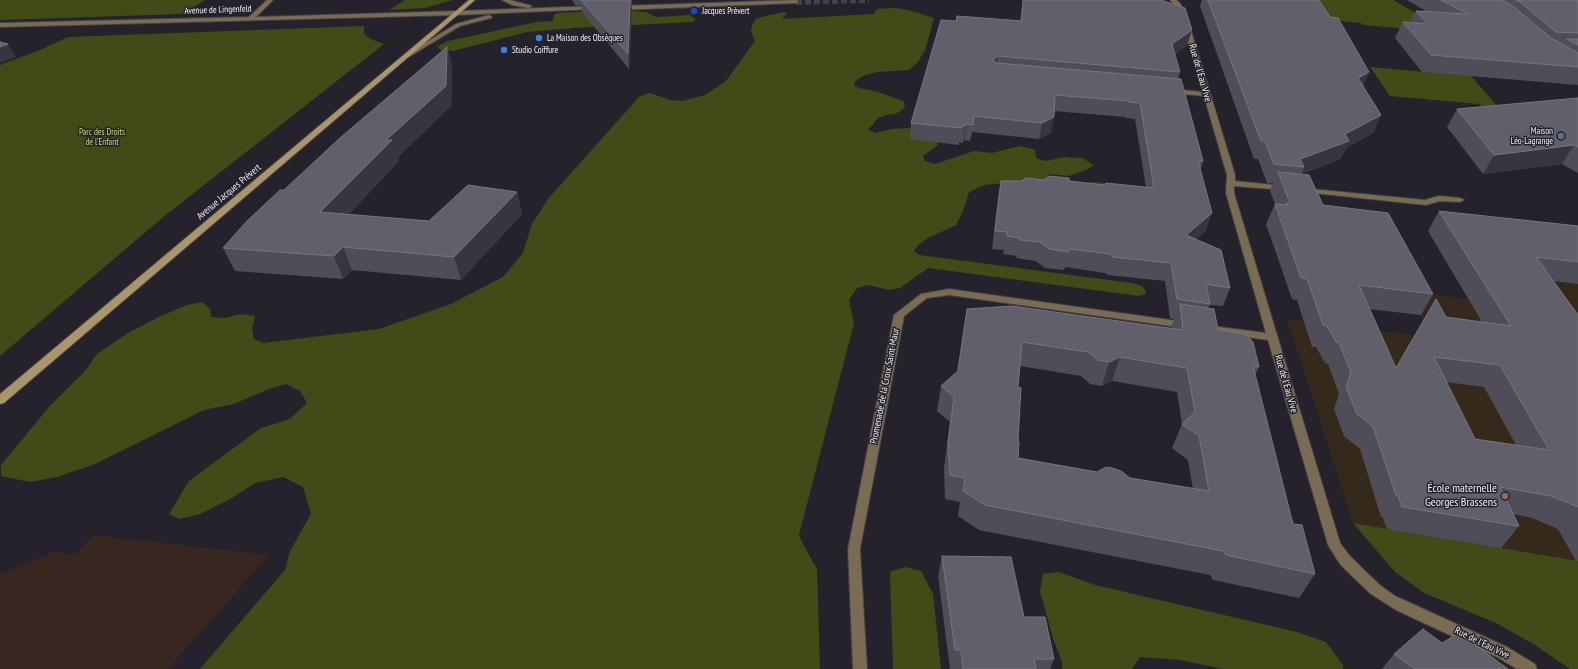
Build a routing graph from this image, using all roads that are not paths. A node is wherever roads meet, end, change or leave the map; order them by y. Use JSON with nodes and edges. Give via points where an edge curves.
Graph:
{"nodes":[{"id":1,"x":270,"y":0,"type":"edge"},
{"id":2,"x":472,"y":0,"type":"edge"},
{"id":3,"x":505,"y":0,"type":"edge"},
{"id":4,"x":1173,"y":0,"type":"edge"},
{"id":5,"x":796,"y":2,"type":"dead end"},
{"id":6,"x":598,"y":8,"type":"edge"},
{"id":7,"x":614,"y":8,"type":"edge"},
{"id":8,"x":583,"y":9,"type":"junction"},
{"id":9,"x":457,"y":13,"type":"junction"},
{"id":10,"x":251,"y":18,"type":"junction"},
{"id":11,"x":0,"y":25,"type":"edge"},
{"id":12,"x":401,"y":60,"type":"junction"},
{"id":13,"x":1164,"y":90,"type":"edge"},
{"id":14,"x":1206,"y":94,"type":"junction"},
{"id":15,"x":1230,"y":183,"type":"junction"},
{"id":16,"x":1460,"y":200,"type":"dead end"},
{"id":17,"x":1272,"y":337,"type":"junction"},
{"id":18,"x":0,"y":400,"type":"edge"},
{"id":19,"x":860,"y":669,"type":"edge"},
{"id":20,"x":1530,"y":669,"type":"edge"}],
"edges":[{"from":1,"to":10,"type":"street"},
{"from":2,"to":9,"type":"main road","name":"Avenue Jacques Prévert"},
{"from":3,"to":8,"type":"street","via":[[526,6]]},
{"from":4,"to":14,"type":"street","name":"Rue de l'Eau Vive","via":[[1182,11]]},
{"from":5,"to":7,"type":"street"},
{"from":6,"to":8,"type":"street","name":"Avenue de Lingenfeld"},
{"from":8,"to":9,"type":"street","name":"Avenue de Lingenfeld"},
{"from":8,"to":12,"type":"street","via":[[515,14],[470,21],[458,25]]},
{"from":9,"to":10,"type":"street","name":"Avenue de Lingenfeld"},
{"from":9,"to":12,"type":"main road","name":"Avenue Jacques Prévert"},
{"from":10,"to":11,"type":"street","name":"Avenue de Lingenfeld"},
{"from":12,"to":18,"type":"main road","name":"Avenue Jacques Prévert"},
{"from":13,"to":14,"type":"street"},
{"from":14,"to":15,"type":"street","name":"Rue de l'Eau Vive","via":[[1231,176]]},
{"from":15,"to":16,"type":"street","via":[[1426,203],[1439,198]]},
{"from":15,"to":17,"type":"street","name":"Rue de l'Eau Vive","via":[[1230,193]]},
{"from":17,"to":19,"type":"street","name":"Promenade de la Croix Saint-Maur","via":[[950,292],[924,296],[899,315],[854,549]]},
{"from":17,"to":20,"type":"street","name":"Rue de l'Eau Vive","via":[[1327,525],[1334,545],[1345,560],[1376,590],[1401,606],[1483,643]]}]}
